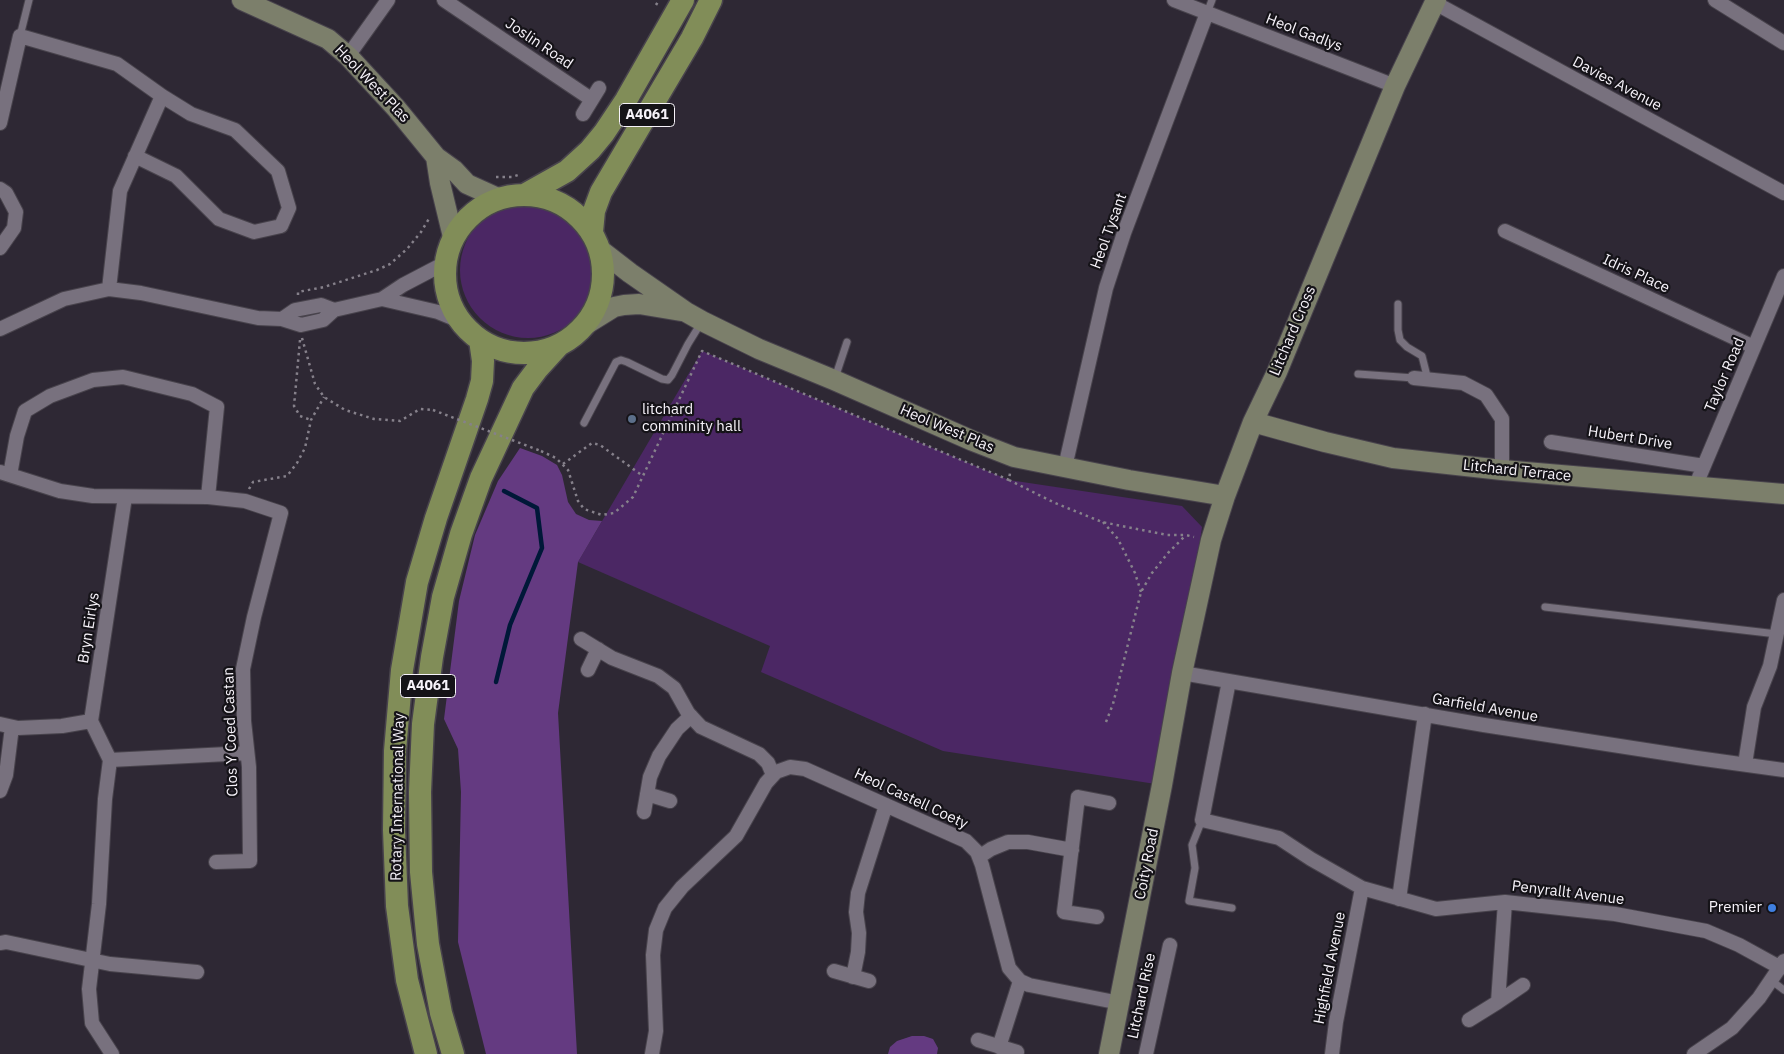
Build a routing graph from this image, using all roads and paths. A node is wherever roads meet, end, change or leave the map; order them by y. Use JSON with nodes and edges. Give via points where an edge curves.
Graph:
{"nodes":[{"id":1,"x":29,"y":0,"type":"edge"},
{"id":2,"x":242,"y":0,"type":"edge"},
{"id":3,"x":388,"y":0,"type":"edge"},
{"id":4,"x":444,"y":0,"type":"edge"},
{"id":5,"x":682,"y":0,"type":"edge"},
{"id":6,"x":711,"y":0,"type":"edge"},
{"id":7,"x":1174,"y":0,"type":"edge"},
{"id":8,"x":1715,"y":0,"type":"edge"},
{"id":9,"x":1436,"y":2,"type":"edge"},
{"id":10,"x":1210,"y":6,"type":"edge"},
{"id":11,"x":20,"y":36,"type":"junction"},
{"id":12,"x":1784,"y":43,"type":"edge"},
{"id":13,"x":348,"y":56,"type":"junction"},
{"id":14,"x":1395,"y":86,"type":"junction"},
{"id":15,"x":162,"y":96,"type":"junction"},
{"id":16,"x":583,"y":114,"type":"dead end"},
{"id":17,"x":0,"y":123,"type":"edge"},
{"id":18,"x":135,"y":156,"type":"junction"},
{"id":19,"x":436,"y":157,"type":"junction"},
{"id":20,"x":0,"y":189,"type":"edge"},
{"id":21,"x":1784,"y":193,"type":"edge"},
{"id":22,"x":526,"y":194,"type":"junction"},
{"id":23,"x":498,"y":198,"type":"junction"},
{"id":24,"x":1505,"y":230,"type":"dead end"},
{"id":25,"x":453,"y":237,"type":"junction"},
{"id":26,"x":596,"y":241,"type":"junction"},
{"id":27,"x":0,"y":248,"type":"edge"},
{"id":28,"x":445,"y":263,"type":"junction"},
{"id":29,"x":1784,"y":276,"type":"edge"},
{"id":30,"x":109,"y":289,"type":"junction"},
{"id":31,"x":382,"y":299,"type":"junction"},
{"id":32,"x":1398,"y":304,"type":"dead end"},
{"id":33,"x":694,"y":316,"type":"junction"},
{"id":34,"x":460,"y":321,"type":"junction"},
{"id":35,"x":585,"y":324,"type":"junction"},
{"id":36,"x":0,"y":329,"type":"edge"},
{"id":37,"x":480,"y":340,"type":"junction"},
{"id":38,"x":847,"y":342,"type":"dead end"},
{"id":39,"x":559,"y":345,"type":"junction"},
{"id":40,"x":1754,"y":346,"type":"junction"},
{"id":41,"x":1358,"y":374,"type":"dead end"},
{"id":42,"x":1421,"y":379,"type":"junction"},
{"id":43,"x":834,"y":380,"type":"junction"},
{"id":44,"x":324,"y":397,"type":"junction"},
{"id":45,"x":311,"y":420,"type":"junction"},
{"id":46,"x":1253,"y":422,"type":"junction"},
{"id":47,"x":584,"y":423,"type":"dead end"},
{"id":48,"x":1551,"y":442,"type":"dead end"},
{"id":49,"x":1014,"y":457,"type":"junction"},
{"id":50,"x":563,"y":464,"type":"junction"},
{"id":51,"x":1704,"y":466,"type":"junction"},
{"id":52,"x":1065,"y":467,"type":"junction"},
{"id":53,"x":1502,"y":470,"type":"junction"},
{"id":54,"x":5,"y":473,"type":"edge"},
{"id":55,"x":643,"y":476,"type":"junction"},
{"id":56,"x":1009,"y":480,"type":"junction"},
{"id":57,"x":1695,"y":487,"type":"junction"},
{"id":58,"x":1784,"y":494,"type":"edge"},
{"id":59,"x":1225,"y":496,"type":"junction"},
{"id":60,"x":125,"y":497,"type":"junction"},
{"id":61,"x":208,"y":497,"type":"junction"},
{"id":62,"x":245,"y":501,"type":"junction"},
{"id":63,"x":1102,"y":522,"type":"junction"},
{"id":64,"x":1141,"y":592,"type":"junction"},
{"id":65,"x":1784,"y":605,"type":"edge"},
{"id":66,"x":1545,"y":607,"type":"dead end"},
{"id":67,"x":1777,"y":634,"type":"junction"},
{"id":68,"x":581,"y":639,"type":"dead end"},
{"id":69,"x":598,"y":649,"type":"junction"},
{"id":70,"x":588,"y":670,"type":"dead end"},
{"id":71,"x":1182,"y":673,"type":"junction"},
{"id":72,"x":1229,"y":681,"type":"junction"},
{"id":73,"x":1425,"y":714,"type":"junction"},
{"id":74,"x":691,"y":716,"type":"junction"},
{"id":75,"x":91,"y":721,"type":"junction"},
{"id":76,"x":1106,"y":722,"type":"dead end"},
{"id":77,"x":6,"y":725,"type":"edge"},
{"id":78,"x":247,"y":753,"type":"junction"},
{"id":79,"x":110,"y":760,"type":"junction"},
{"id":80,"x":1745,"y":764,"type":"junction"},
{"id":81,"x":1784,"y":770,"type":"edge"},
{"id":82,"x":773,"y":775,"type":"junction"},
{"id":83,"x":0,"y":791,"type":"edge"},
{"id":84,"x":647,"y":794,"type":"junction"},
{"id":85,"x":670,"y":801,"type":"dead end"},
{"id":86,"x":1109,"y":803,"type":"dead end"},
{"id":87,"x":886,"y":805,"type":"junction"},
{"id":88,"x":644,"y":812,"type":"dead end"},
{"id":89,"x":1202,"y":820,"type":"junction"},
{"id":90,"x":1072,"y":850,"type":"junction"},
{"id":91,"x":979,"y":857,"type":"junction"},
{"id":92,"x":216,"y":862,"type":"dead end"},
{"id":93,"x":1362,"y":888,"type":"junction"},
{"id":94,"x":1399,"y":899,"type":"junction"},
{"id":95,"x":1505,"y":902,"type":"junction"},
{"id":96,"x":1232,"y":908,"type":"dead end"},
{"id":97,"x":1098,"y":917,"type":"dead end"},
{"id":98,"x":0,"y":943,"type":"edge"},
{"id":99,"x":1170,"y":945,"type":"dead end"},
{"id":100,"x":92,"y":960,"type":"junction"},
{"id":101,"x":1782,"y":964,"type":"edge"},
{"id":102,"x":834,"y":971,"type":"dead end"},
{"id":103,"x":197,"y":972,"type":"dead end"},
{"id":104,"x":853,"y":977,"type":"junction"},
{"id":105,"x":869,"y":981,"type":"dead end"},
{"id":106,"x":1020,"y":981,"type":"junction"},
{"id":107,"x":1772,"y":981,"type":"junction"},
{"id":108,"x":1523,"y":985,"type":"dead end"},
{"id":109,"x":1784,"y":990,"type":"edge"},
{"id":110,"x":1498,"y":1002,"type":"junction"},
{"id":111,"x":1120,"y":1003,"type":"junction"},
{"id":112,"x":1469,"y":1020,"type":"dead end"},
{"id":113,"x":978,"y":1040,"type":"dead end"},
{"id":114,"x":999,"y":1047,"type":"junction"},
{"id":115,"x":1017,"y":1052,"type":"dead end"},
{"id":116,"x":112,"y":1054,"type":"edge"},
{"id":117,"x":426,"y":1054,"type":"edge"},
{"id":118,"x":453,"y":1054,"type":"edge"},
{"id":119,"x":652,"y":1054,"type":"edge"},
{"id":120,"x":1109,"y":1054,"type":"edge"},
{"id":121,"x":1146,"y":1054,"type":"edge"},
{"id":122,"x":1332,"y":1054,"type":"edge"},
{"id":123,"x":1696,"y":1054,"type":"edge"}],
"edges":[{"from":1,"to":11,"type":"lane"},
{"from":2,"to":13,"type":"street","name":"Heol West Plas","via":[[328,39]]},
{"from":3,"to":13,"type":"street"},
{"from":4,"to":16,"type":"street","name":"Joslin Road","via":[[595,94]]},
{"from":5,"to":22,"type":"main road","number":"A4061","via":[[604,133],[568,171]]},
{"from":6,"to":26,"type":"main road","number":"A4061","via":[[601,192],[594,211]]},
{"from":7,"to":10,"type":"street","name":"Heol Gadlys"},
{"from":8,"to":12,"type":"street"},
{"from":9,"to":14,"type":"street","name":"Litchard Cross"},
{"from":9,"to":21,"type":"street","name":"Davies Avenue"},
{"from":10,"to":14,"type":"street","name":"Heol Gadlys"},
{"from":10,"to":52,"type":"street","name":"Heol Tysant","via":[[1106,288]]},
{"from":11,"to":15,"type":"street","via":[[117,64]]},
{"from":11,"to":17,"type":"street"},
{"from":13,"to":19,"type":"street","name":"Heol West Plas"},
{"from":14,"to":46,"type":"street","name":"Litchard Cross","via":[[1277,372]]},
{"from":15,"to":18,"type":"street"},
{"from":15,"to":18,"type":"street","via":[[191,114],[235,130],[278,171],[289,208],[281,226],[254,232],[219,219],[176,176]]},
{"from":18,"to":30,"type":"street","via":[[120,191]]},
{"from":19,"to":23,"type":"street","name":"Heol West Plas","via":[[467,184]]},
{"from":19,"to":25,"type":"street","name":"Heol West Plas"},
{"from":20,"to":27,"type":"street","via":[[6,193],[16,212],[14,228]]},
{"from":22,"to":23,"type":"main road"},
{"from":22,"to":26,"type":"main road","via":[[546,197],[564,205],[580,217]]},
{"from":23,"to":25,"type":"main road","via":[[464,221]]},
{"from":24,"to":40,"type":"street","name":"Idris Place"},
{"from":25,"to":28,"type":"main road"},
{"from":26,"to":33,"type":"street","name":"Heol West Plas","via":[[630,273]]},
{"from":26,"to":35,"type":"main road","via":[[604,275],[599,301]]},
{"from":28,"to":31,"type":"street"},
{"from":28,"to":34,"type":"main road","via":[[446,293]]},
{"from":29,"to":40,"type":"street","name":"Taylor Road"},
{"from":30,"to":31,"type":"street","via":[[258,318],[282,319],[295,310],[321,305],[334,310]]},
{"from":30,"to":36,"type":"street","via":[[64,299]]},
{"from":31,"to":34,"type":"street","via":[[438,312]]},
{"from":32,"to":42,"type":"lane","via":[[1400,340],[1422,356]]},
{"from":33,"to":35,"type":"street","name":"Heol West Plas","via":[[639,304],[624,305],[614,307]]},
{"from":33,"to":43,"type":"street","name":"Heol West Plas","via":[[759,349]]},
{"from":33,"to":47,"type":"lane","via":[[688,344],[668,380],[627,362],[616,362]]},
{"from":34,"to":37,"type":"main road"},
{"from":35,"to":39,"type":"main road"},
{"from":37,"to":39,"type":"main road","via":[[511,352],[544,351]]},
{"from":37,"to":117,"type":"main road","name":"Rotary International Way","number":"A4061","via":[[482,381],[417,582],[402,670],[395,751],[397,906],[407,980]]},
{"from":38,"to":43,"type":"lane"},
{"from":39,"to":118,"type":"main road","name":"Rotary International Way","number":"A4061","via":[[522,388],[481,478],[443,597],[432,657],[423,724],[421,872],[428,944],[441,1013]]},
{"from":40,"to":51,"type":"street","name":"Taylor Road"},
{"from":41,"to":42,"type":"lane"},
{"from":42,"to":53,"type":"street","via":[[1463,382],[1486,395],[1502,419]]},
{"from":43,"to":49,"type":"street","name":"Heol West Plas"},
{"from":44,"to":45,"type":"path"},
{"from":44,"to":45,"type":"path","via":[[316,384],[300,333],[294,406],[300,416]]},
{"from":44,"to":50,"type":"path","bridge":true,"via":[[345,410],[374,419],[400,421],[420,409],[433,410],[541,451]]},
{"from":45,"to":62,"type":"path","via":[[305,448],[287,476],[253,482]]},
{"from":46,"to":53,"type":"street","name":"Litchard Terrace","via":[[1393,458]]},
{"from":46,"to":59,"type":"street","name":"Litchard Cross"},
{"from":48,"to":51,"type":"street","name":"Hubert Drive"},
{"from":49,"to":52,"type":"street","name":"Heol West Plas"},
{"from":49,"to":56,"type":"path"},
{"from":50,"to":55,"type":"path","via":[[592,443],[600,445]]},
{"from":50,"to":55,"type":"path","via":[[584,509],[602,515],[614,513],[634,497]]},
{"from":51,"to":57,"type":"street","name":"Taylor Road"},
{"from":52,"to":59,"type":"street","name":"Heol West Plas"},
{"from":53,"to":57,"type":"street","name":"Litchard Terrace"},
{"from":54,"to":60,"type":"street","via":[[60,491]]},
{"from":54,"to":61,"type":"street","via":[[25,411],[50,396],[93,380],[123,377],[192,394],[217,407]]},
{"from":55,"to":56,"type":"path","via":[[702,351]]},
{"from":56,"to":63,"type":"path"},
{"from":57,"to":58,"type":"street","name":"Litchard Terrace"},
{"from":59,"to":71,"type":"street","name":"Litchard Cross","via":[[1210,547]]},
{"from":60,"to":61,"type":"street"},
{"from":60,"to":75,"type":"street","name":"Bryn Eirlys"},
{"from":61,"to":62,"type":"street"},
{"from":62,"to":78,"type":"street","name":"Clos Y Coed Castan","via":[[281,512],[243,668]]},
{"from":63,"to":64,"type":"path","via":[[1118,539]]},
{"from":63,"to":64,"type":"path","via":[[1167,535],[1186,535],[1152,573]]},
{"from":64,"to":76,"type":"path"},
{"from":65,"to":67,"type":"street"},
{"from":66,"to":67,"type":"lane"},
{"from":67,"to":80,"type":"street","via":[[1770,666],[1754,707]]},
{"from":68,"to":69,"type":"street"},
{"from":69,"to":70,"type":"street"},
{"from":69,"to":74,"type":"street","via":[[658,676],[674,688]]},
{"from":71,"to":72,"type":"street","name":"Garfield Avenue"},
{"from":71,"to":111,"type":"street","name":"Coity Road"},
{"from":72,"to":73,"type":"street","name":"Garfield Avenue"},
{"from":72,"to":89,"type":"street"},
{"from":73,"to":80,"type":"street","name":"Garfield Avenue","via":[[1626,748]]},
{"from":73,"to":94,"type":"street"},
{"from":74,"to":82,"type":"street","via":[[701,727],[759,754]]},
{"from":74,"to":84,"type":"street","via":[[677,729],[658,756]]},
{"from":75,"to":77,"type":"street","via":[[62,726]]},
{"from":75,"to":79,"type":"street"},
{"from":77,"to":83,"type":"street","via":[[6,775]]},
{"from":78,"to":79,"type":"street"},
{"from":78,"to":92,"type":"street","name":"Clos Y Coed Castan","via":[[250,861]]},
{"from":79,"to":100,"type":"street"},
{"from":80,"to":81,"type":"street","name":"Garfield Avenue"},
{"from":82,"to":87,"type":"street","name":"Heol Castell Coety","via":[[790,767],[805,769]]},
{"from":82,"to":119,"type":"street","via":[[736,836],[682,887],[665,908],[656,930],[653,955],[656,1031]]},
{"from":84,"to":85,"type":"street"},
{"from":84,"to":88,"type":"street"},
{"from":86,"to":90,"type":"street","via":[[1078,798]]},
{"from":87,"to":91,"type":"street","name":"Heol Castell Coety","via":[[966,841]]},
{"from":87,"to":104,"type":"street","via":[[858,893],[858,952]]},
{"from":89,"to":93,"type":"street","name":"Penyrallt Avenue","via":[[1279,838]]},
{"from":89,"to":96,"type":"lane","via":[[1192,845],[1195,868],[1188,902]]},
{"from":90,"to":91,"type":"street","via":[[1008,842]]},
{"from":90,"to":97,"type":"street","via":[[1064,912]]},
{"from":91,"to":106,"type":"street","name":"Heol Castell Coety","via":[[1009,968]]},
{"from":93,"to":94,"type":"street","name":"Penyrallt Avenue"},
{"from":93,"to":122,"type":"street","name":"Highfield Avenue"},
{"from":94,"to":95,"type":"street","name":"Penyrallt Avenue","via":[[1436,909]]},
{"from":95,"to":101,"type":"street","name":"Penyrallt Avenue","via":[[1615,914],[1706,931]]},
{"from":95,"to":110,"type":"street"},
{"from":98,"to":100,"type":"street"},
{"from":99,"to":121,"type":"street","name":"Litchard Rise"},
{"from":100,"to":103,"type":"street"},
{"from":100,"to":116,"type":"street","via":[[89,989],[92,1023]]},
{"from":101,"to":107,"type":"street"},
{"from":102,"to":104,"type":"street"},
{"from":104,"to":105,"type":"street"},
{"from":106,"to":111,"type":"street"},
{"from":106,"to":114,"type":"street"},
{"from":107,"to":109,"type":"lane"},
{"from":107,"to":123,"type":"street","via":[[1732,1028]]},
{"from":108,"to":110,"type":"street"},
{"from":110,"to":112,"type":"street"},
{"from":111,"to":120,"type":"street","name":"Coity Road"},
{"from":113,"to":114,"type":"street"},
{"from":114,"to":115,"type":"street"}]}
